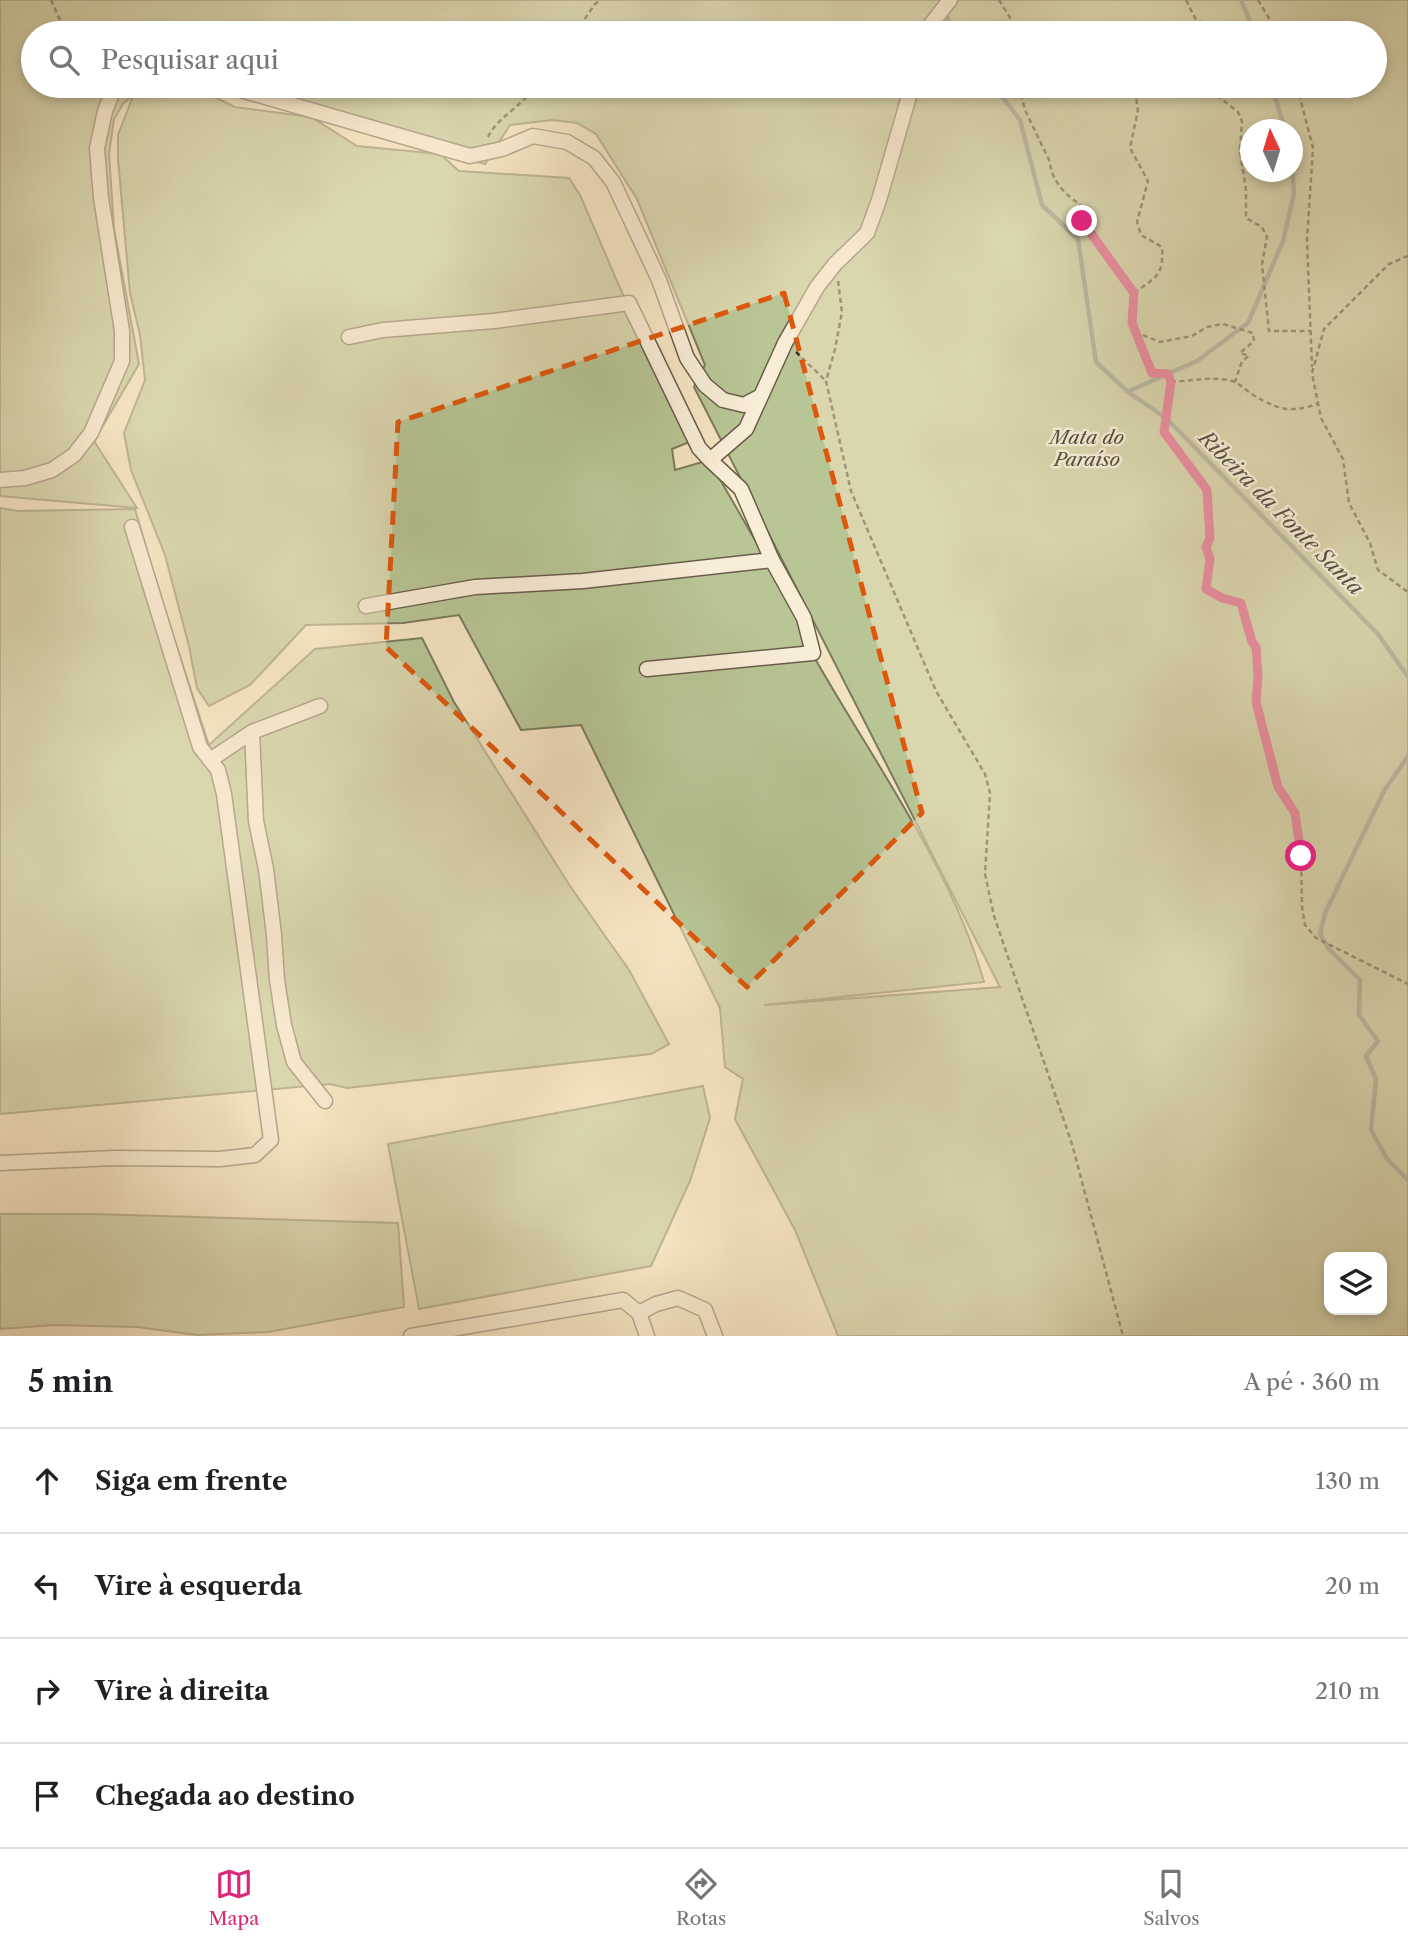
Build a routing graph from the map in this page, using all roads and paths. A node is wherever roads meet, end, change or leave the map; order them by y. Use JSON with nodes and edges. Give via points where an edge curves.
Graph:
{"nodes":[{"id":1,"x":51,"y":0,"type":"edge"},
{"id":2,"x":601,"y":0,"type":"edge"},
{"id":3,"x":999,"y":0,"type":"edge"},
{"id":4,"x":1186,"y":0,"type":"edge"},
{"id":5,"x":1258,"y":0,"type":"edge"},
{"id":6,"x":946,"y":4,"type":"edge"},
{"id":7,"x":61,"y":21,"type":"edge"},
{"id":8,"x":583,"y":21,"type":"edge"},
{"id":9,"x":933,"y":21,"type":"edge"},
{"id":10,"x":1012,"y":21,"type":"edge"},
{"id":11,"x":1199,"y":21,"type":"edge"},
{"id":12,"x":1271,"y":21,"type":"edge"},
{"id":13,"x":110,"y":98,"type":"edge"},
{"id":14,"x":268,"y":98,"type":"edge"},
{"id":15,"x":524,"y":98,"type":"edge"},
{"id":16,"x":909,"y":98,"type":"edge"},
{"id":17,"x":1022,"y":98,"type":"edge"},
{"id":18,"x":1138,"y":98,"type":"edge"},
{"id":19,"x":1220,"y":98,"type":"edge"},
{"id":20,"x":1300,"y":98,"type":"edge"},
{"id":21,"x":484,"y":153,"type":"junction"},
{"id":22,"x":1408,"y":256,"type":"edge"},
{"id":23,"x":835,"y":264,"type":"junction"},
{"id":24,"x":1134,"y":293,"type":"junction"},
{"id":25,"x":1135,"y":331,"type":"junction"},
{"id":26,"x":1311,"y":331,"type":"junction"},
{"id":27,"x":349,"y":337,"type":"dead end"},
{"id":28,"x":785,"y":342,"type":"junction"},
{"id":29,"x":1312,"y":373,"type":"junction"},
{"id":30,"x":826,"y":381,"type":"junction"},
{"id":31,"x":1171,"y":382,"type":"junction"},
{"id":32,"x":1235,"y":382,"type":"junction"},
{"id":33,"x":761,"y":396,"type":"junction"},
{"id":34,"x":1318,"y":404,"type":"junction"},
{"id":35,"x":710,"y":460,"type":"junction"},
{"id":36,"x":0,"y":480,"type":"edge"},
{"id":37,"x":132,"y":527,"type":"dead end"},
{"id":38,"x":772,"y":560,"type":"junction"},
{"id":39,"x":1408,"y":592,"type":"edge"},
{"id":40,"x":366,"y":606,"type":"dead end"},
{"id":41,"x":647,"y":668,"type":"dead end"},
{"id":42,"x":320,"y":706,"type":"dead end"},
{"id":43,"x":252,"y":733,"type":"junction"},
{"id":44,"x":210,"y":760,"type":"junction"},
{"id":45,"x":1408,"y":984,"type":"edge"},
{"id":46,"x":326,"y":1101,"type":"dead end"},
{"id":47,"x":0,"y":1163,"type":"edge"},
{"id":48,"x":639,"y":1313,"type":"junction"},
{"id":49,"x":435,"y":1334,"type":"edge"},
{"id":50,"x":411,"y":1336,"type":"edge"},
{"id":51,"x":647,"y":1336,"type":"edge"},
{"id":52,"x":715,"y":1336,"type":"edge"},
{"id":53,"x":1123,"y":1336,"type":"edge"}],
"edges":[{"from":1,"to":7,"type":"path"},
{"from":2,"to":8,"type":"path"},
{"from":3,"to":10,"type":"path"},
{"from":4,"to":11,"type":"path"},
{"from":5,"to":12,"type":"path"},
{"from":6,"to":9,"type":"street"},
{"from":13,"to":36,"type":"street","via":[[97,148],[122,361],[92,433],[74,455],[52,470]]},
{"from":14,"to":21,"type":"street","via":[[470,156]]},
{"from":15,"to":21,"type":"path","via":[[495,125]]},
{"from":16,"to":23,"type":"street","via":[[867,233]]},
{"from":17,"to":24,"type":"path","via":[[1051,172],[1067,197],[1080,204],[1082,221]]},
{"from":18,"to":24,"type":"path","via":[[1130,148],[1148,181],[1137,222],[1141,235],[1162,247],[1164,264],[1157,276]]},
{"from":19,"to":26,"type":"path","via":[[1242,121],[1246,218],[1262,227],[1267,237],[1262,264],[1269,331]]},
{"from":20,"to":26,"type":"path","via":[[1313,149],[1307,240]]},
{"from":21,"to":33,"type":"street","via":[[533,136],[567,142],[594,158],[613,182],[659,280],[687,358],[705,385],[723,400],[744,405]]},
{"from":22,"to":29,"type":"path","via":[[1390,264],[1324,329]]},
{"from":23,"to":28,"type":"street"},
{"from":23,"to":30,"type":"path","via":[[842,312]]},
{"from":24,"to":25,"type":"path"},
{"from":25,"to":31,"type":"path","via":[[1152,373],[1168,374]]},
{"from":25,"to":32,"type":"path","via":[[1160,342],[1223,324],[1253,333],[1254,341],[1240,353],[1249,356],[1242,361]]},
{"from":26,"to":29,"type":"path"},
{"from":27,"to":35,"type":"street","via":[[629,303],[699,447]]},
{"from":28,"to":30,"type":"path"},
{"from":28,"to":33,"type":"street"},
{"from":29,"to":34,"type":"path"},
{"from":30,"to":53,"type":"path","via":[[851,491],[936,691],[985,774],[990,793],[985,874],[994,916],[1072,1144]]},
{"from":31,"to":32,"type":"path"},
{"from":31,"to":45,"type":"path","via":[[1164,432],[1207,490],[1210,559],[1206,589],[1241,603],[1256,647],[1256,702],[1278,787],[1295,813],[1305,925],[1316,937]]},
{"from":32,"to":34,"type":"path","via":[[1285,410]]},
{"from":33,"to":35,"type":"street","via":[[746,429]]},
{"from":34,"to":39,"type":"path","via":[[1343,459],[1349,503],[1378,570]]},
{"from":35,"to":38,"type":"street","via":[[741,489]]},
{"from":37,"to":44,"type":"street","via":[[200,747]]},
{"from":38,"to":40,"type":"street","via":[[583,581],[475,587]]},
{"from":38,"to":41,"type":"street","via":[[804,618],[813,653]]},
{"from":42,"to":43,"type":"street"},
{"from":43,"to":44,"type":"street"},
{"from":43,"to":46,"type":"street","via":[[256,821],[284,1025],[294,1062]]},
{"from":44,"to":47,"type":"street","via":[[218,770],[224,794],[271,1140],[256,1155],[220,1159]]},
{"from":48,"to":49,"type":"street","via":[[623,1300]]},
{"from":48,"to":51,"type":"street"},
{"from":48,"to":52,"type":"street","via":[[678,1298],[705,1310]]},
{"from":49,"to":50,"type":"street"}]}
